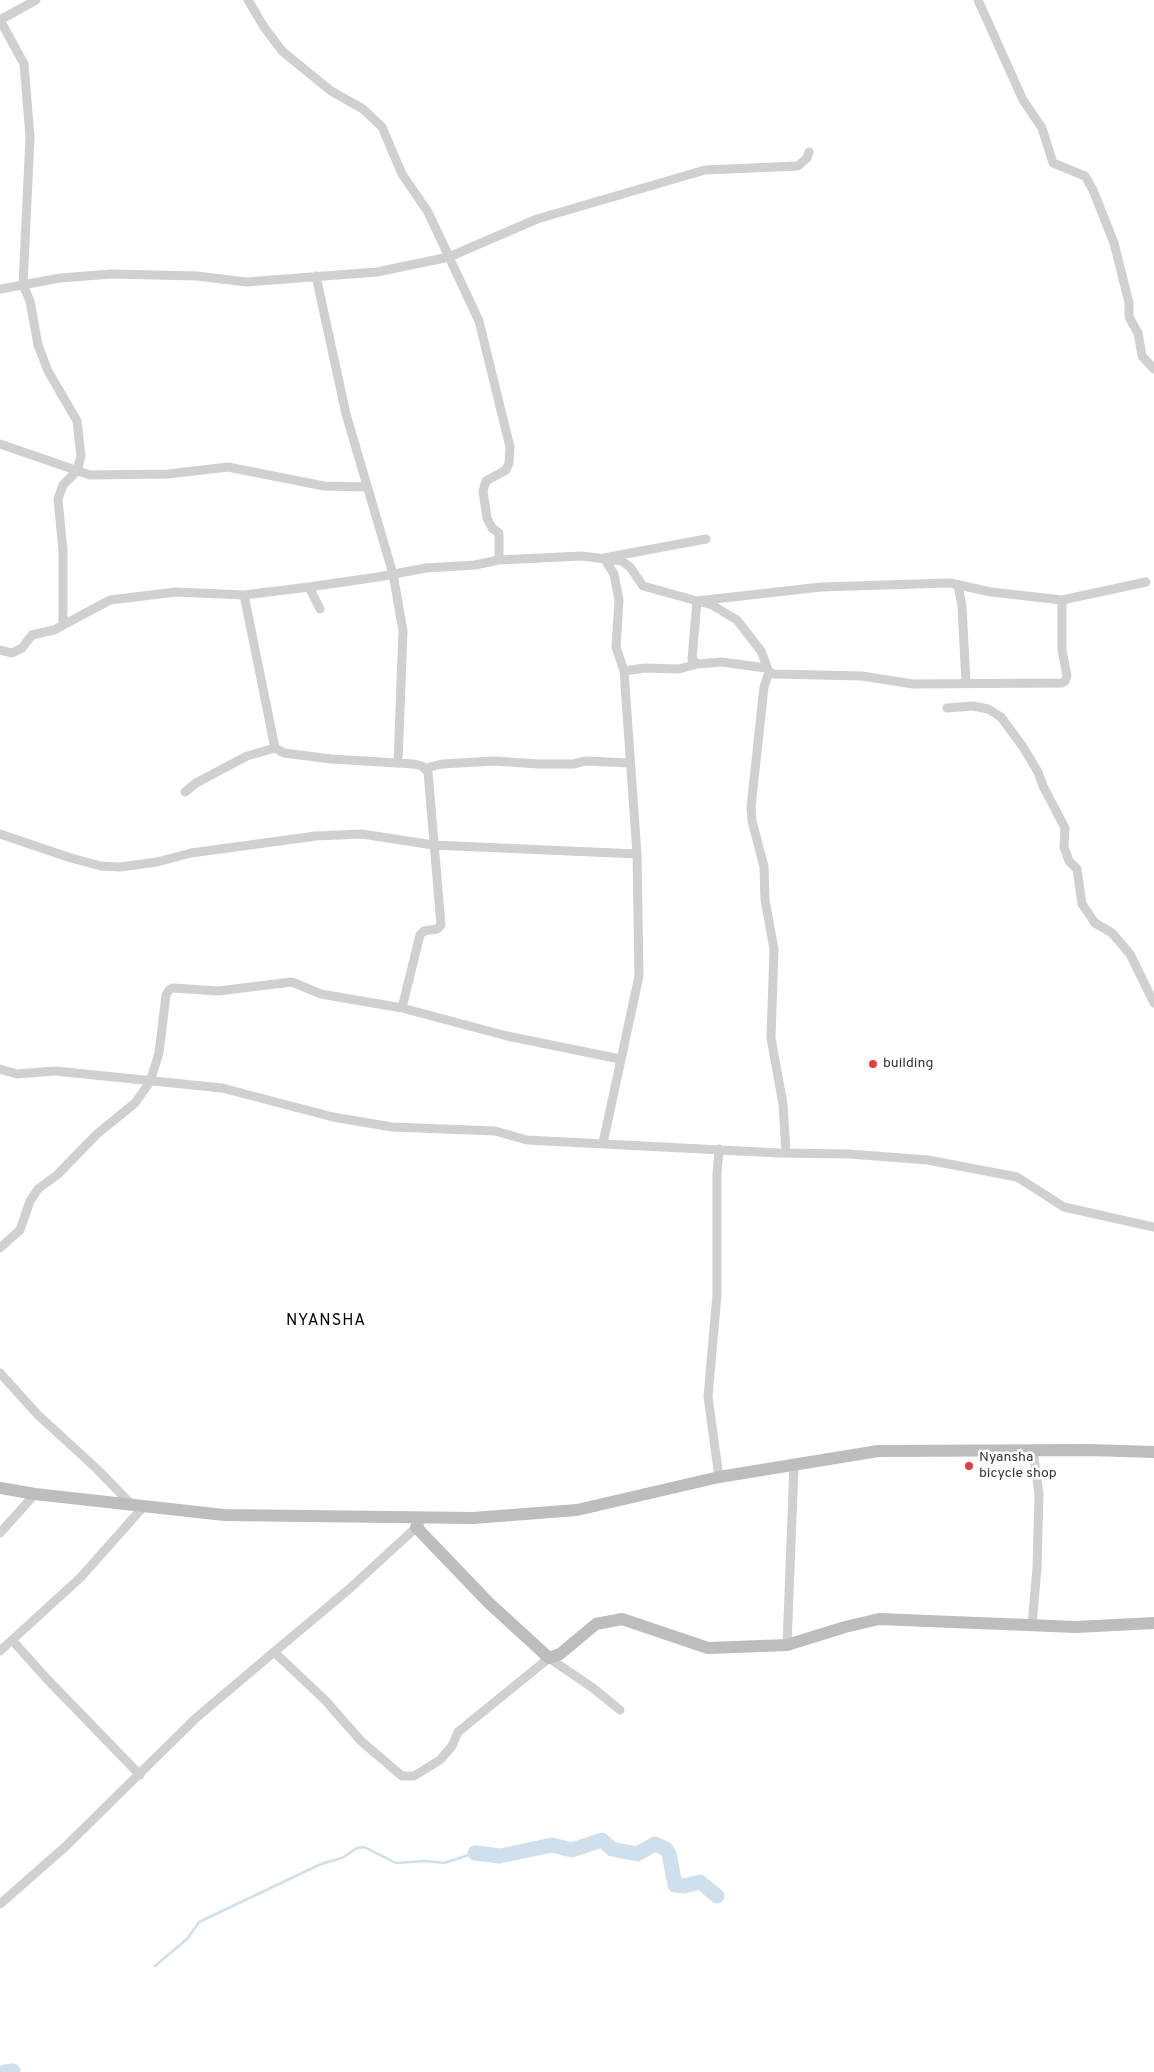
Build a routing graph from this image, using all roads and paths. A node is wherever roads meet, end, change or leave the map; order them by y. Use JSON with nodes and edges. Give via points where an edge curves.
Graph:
{"nodes":[{"id":1,"x":36,"y":0,"type":"edge"},
{"id":2,"x":248,"y":0,"type":"edge"},
{"id":3,"x":978,"y":0,"type":"edge"},
{"id":4,"x":0,"y":20,"type":"edge"},
{"id":5,"x":809,"y":152,"type":"dead end"},
{"id":6,"x":449,"y":257,"type":"junction"},
{"id":7,"x":316,"y":276,"type":"junction"},
{"id":8,"x":23,"y":285,"type":"junction"},
{"id":9,"x":0,"y":289,"type":"edge"},
{"id":10,"x":1154,"y":369,"type":"edge"},
{"id":11,"x":0,"y":444,"type":"edge"},
{"id":12,"x":77,"y":470,"type":"junction"},
{"id":13,"x":367,"y":487,"type":"junction"},
{"id":14,"x":706,"y":539,"type":"dead end"},
{"id":15,"x":604,"y":558,"type":"junction"},
{"id":16,"x":499,"y":560,"type":"junction"},
{"id":17,"x":393,"y":574,"type":"junction"},
{"id":18,"x":1146,"y":582,"type":"dead end"},
{"id":19,"x":958,"y":585,"type":"junction"},
{"id":20,"x":309,"y":587,"type":"junction"},
{"id":21,"x":244,"y":595,"type":"junction"},
{"id":22,"x":1062,"y":600,"type":"junction"},
{"id":23,"x":697,"y":601,"type":"junction"},
{"id":24,"x":320,"y":609,"type":"dead end"},
{"id":25,"x":63,"y":625,"type":"junction"},
{"id":26,"x":0,"y":650,"type":"edge"},
{"id":27,"x":697,"y":664,"type":"junction"},
{"id":28,"x":768,"y":670,"type":"junction"},
{"id":29,"x":624,"y":671,"type":"junction"},
{"id":30,"x":966,"y":683,"type":"junction"},
{"id":31,"x":947,"y":708,"type":"dead end"},
{"id":32,"x":275,"y":748,"type":"junction"},
{"id":33,"x":398,"y":763,"type":"junction"},
{"id":34,"x":630,"y":763,"type":"junction"},
{"id":35,"x":426,"y":768,"type":"junction"},
{"id":36,"x":185,"y":792,"type":"dead end"},
{"id":37,"x":0,"y":834,"type":"edge"},
{"id":38,"x":433,"y":845,"type":"junction"},
{"id":39,"x":637,"y":854,"type":"junction"},
{"id":40,"x":1154,"y":1003,"type":"edge"},
{"id":41,"x":402,"y":1008,"type":"junction"},
{"id":42,"x":620,"y":1059,"type":"junction"},
{"id":43,"x":0,"y":1069,"type":"edge"},
{"id":44,"x":150,"y":1082,"type":"junction"},
{"id":45,"x":603,"y":1143,"type":"junction"},
{"id":46,"x":720,"y":1149,"type":"junction"},
{"id":47,"x":786,"y":1153,"type":"junction"},
{"id":48,"x":1154,"y":1227,"type":"edge"},
{"id":49,"x":0,"y":1248,"type":"edge"},
{"id":50,"x":0,"y":1373,"type":"edge"},
{"id":51,"x":1033,"y":1450,"type":"junction"},
{"id":52,"x":1154,"y":1452,"type":"edge"},
{"id":53,"x":794,"y":1466,"type":"junction"},
{"id":54,"x":719,"y":1477,"type":"junction"},
{"id":55,"x":0,"y":1488,"type":"edge"},
{"id":56,"x":35,"y":1494,"type":"junction"},
{"id":57,"x":138,"y":1505,"type":"junction"},
{"id":58,"x":427,"y":1517,"type":"junction"},
{"id":59,"x":416,"y":1527,"type":"junction"},
{"id":60,"x":0,"y":1533,"type":"edge"},
{"id":61,"x":1154,"y":1623,"type":"edge"},
{"id":62,"x":1032,"y":1625,"type":"junction"},
{"id":63,"x":12,"y":1640,"type":"junction"},
{"id":64,"x":787,"y":1645,"type":"junction"},
{"id":65,"x":0,"y":1651,"type":"edge"},
{"id":66,"x":274,"y":1652,"type":"junction"},
{"id":67,"x":549,"y":1658,"type":"junction"},
{"id":68,"x":620,"y":1710,"type":"dead end"},
{"id":69,"x":140,"y":1775,"type":"junction"},
{"id":70,"x":0,"y":1904,"type":"edge"}],
"edges":[{"from":1,"to":4,"type":"street"},
{"from":2,"to":6,"type":"street","via":[[282,51],[331,91],[363,109],[382,127],[402,174],[428,212]]},
{"from":3,"to":10,"type":"street","via":[[1023,100],[1042,128],[1053,163],[1085,176],[1093,190],[1114,243],[1129,303],[1129,317],[1138,333],[1142,356]]},
{"from":4,"to":8,"type":"street","via":[[24,64],[30,128]]},
{"from":5,"to":6,"type":"street","via":[[798,166],[705,170],[537,219]]},
{"from":6,"to":7,"type":"street","via":[[377,272]]},
{"from":6,"to":16,"type":"street","via":[[479,321],[510,448],[505,472],[486,481],[483,491],[486,518],[499,533]]},
{"from":7,"to":8,"type":"street","via":[[246,282],[197,276],[111,274]]},
{"from":7,"to":13,"type":"street","via":[[346,414]]},
{"from":8,"to":9,"type":"street"},
{"from":8,"to":12,"type":"street","via":[[48,371],[77,421],[82,456]]},
{"from":11,"to":12,"type":"street"},
{"from":12,"to":13,"type":"street","via":[[90,475],[168,474],[228,467],[324,486]]},
{"from":12,"to":25,"type":"street","via":[[63,485],[58,499],[63,551]]},
{"from":13,"to":17,"type":"street"},
{"from":14,"to":15,"type":"street"},
{"from":15,"to":16,"type":"street"},
{"from":15,"to":23,"type":"street","via":[[622,562],[649,589]]},
{"from":15,"to":29,"type":"street","via":[[614,574],[619,600],[616,647]]},
{"from":16,"to":17,"type":"street"},
{"from":17,"to":20,"type":"street"},
{"from":17,"to":33,"type":"street","via":[[403,632]]},
{"from":18,"to":22,"type":"street"},
{"from":19,"to":22,"type":"street"},
{"from":19,"to":23,"type":"street","via":[[821,587]]},
{"from":19,"to":30,"type":"street"},
{"from":20,"to":21,"type":"street"},
{"from":20,"to":24,"type":"street"},
{"from":21,"to":25,"type":"street","via":[[176,592],[110,600]]},
{"from":21,"to":32,"type":"street"},
{"from":22,"to":30,"type":"street","via":[[1065,681]]},
{"from":23,"to":27,"type":"street","via":[[692,659]]},
{"from":23,"to":28,"type":"street","via":[[712,605],[737,620],[761,651]]},
{"from":25,"to":26,"type":"street","via":[[32,635],[22,648],[12,653]]},
{"from":27,"to":28,"type":"street","via":[[722,662]]},
{"from":27,"to":29,"type":"street","via":[[679,669]]},
{"from":28,"to":30,"type":"street","via":[[804,676],[862,676],[913,684]]},
{"from":28,"to":47,"type":"street","via":[[752,821],[764,867],[765,900],[774,949],[771,1038],[783,1104]]},
{"from":29,"to":34,"type":"street"},
{"from":31,"to":40,"type":"street","via":[[972,706],[988,709],[1001,718],[1023,747],[1065,828],[1064,847],[1069,861],[1077,869],[1082,904],[1095,923],[1112,933],[1130,954]]},
{"from":32,"to":33,"type":"street","via":[[284,753],[324,758]]},
{"from":32,"to":36,"type":"street","via":[[247,756]]},
{"from":33,"to":35,"type":"street"},
{"from":34,"to":35,"type":"street","via":[[494,761]]},
{"from":34,"to":39,"type":"street"},
{"from":35,"to":38,"type":"street","via":[[430,784],[428,795]]},
{"from":37,"to":38,"type":"street","via":[[71,858],[120,867],[316,836],[362,834]]},
{"from":38,"to":39,"type":"street"},
{"from":38,"to":41,"type":"street","via":[[441,925],[420,935]]},
{"from":39,"to":42,"type":"street","via":[[639,976]]},
{"from":41,"to":42,"type":"street","via":[[508,1036]]},
{"from":41,"to":44,"type":"street","via":[[321,994],[292,982],[218,991],[174,988],[166,995],[159,1053]]},
{"from":42,"to":45,"type":"street"},
{"from":43,"to":44,"type":"street","via":[[18,1074],[55,1072]]},
{"from":44,"to":45,"type":"street","via":[[222,1088],[333,1117],[392,1127],[495,1131],[527,1140]]},
{"from":44,"to":49,"type":"street","via":[[135,1103],[38,1189],[30,1201],[20,1230]]},
{"from":45,"to":46,"type":"street"},
{"from":46,"to":47,"type":"street"},
{"from":46,"to":54,"type":"street","via":[[716,1301],[708,1397]]},
{"from":47,"to":48,"type":"street","via":[[928,1160],[1017,1177],[1064,1207]]},
{"from":50,"to":57,"type":"street","via":[[38,1415]]},
{"from":51,"to":52,"type":"street"},
{"from":51,"to":53,"type":"street","via":[[878,1451]]},
{"from":51,"to":62,"type":"street","via":[[1039,1494]]},
{"from":53,"to":54,"type":"street"},
{"from":53,"to":64,"type":"street"},
{"from":54,"to":58,"type":"street","via":[[577,1510],[473,1518]]},
{"from":55,"to":56,"type":"street"},
{"from":56,"to":57,"type":"street"},
{"from":56,"to":60,"type":"street"},
{"from":57,"to":58,"type":"street","via":[[224,1515]]},
{"from":57,"to":63,"type":"street","via":[[81,1577]]},
{"from":58,"to":59,"type":"street"},
{"from":59,"to":66,"type":"street"},
{"from":59,"to":67,"type":"street"},
{"from":61,"to":62,"type":"street","via":[[1076,1627]]},
{"from":62,"to":64,"type":"street","via":[[879,1619],[845,1626]]},
{"from":63,"to":65,"type":"street"},
{"from":63,"to":69,"type":"street"},
{"from":64,"to":67,"type":"street","via":[[708,1648],[622,1619],[596,1624],[560,1654]]},
{"from":66,"to":67,"type":"street","via":[[325,1700],[361,1742],[402,1776],[414,1776],[440,1760],[452,1746],[458,1732]]},
{"from":66,"to":69,"type":"street","via":[[196,1718]]},
{"from":67,"to":68,"type":"street"},
{"from":69,"to":70,"type":"street"}]}
